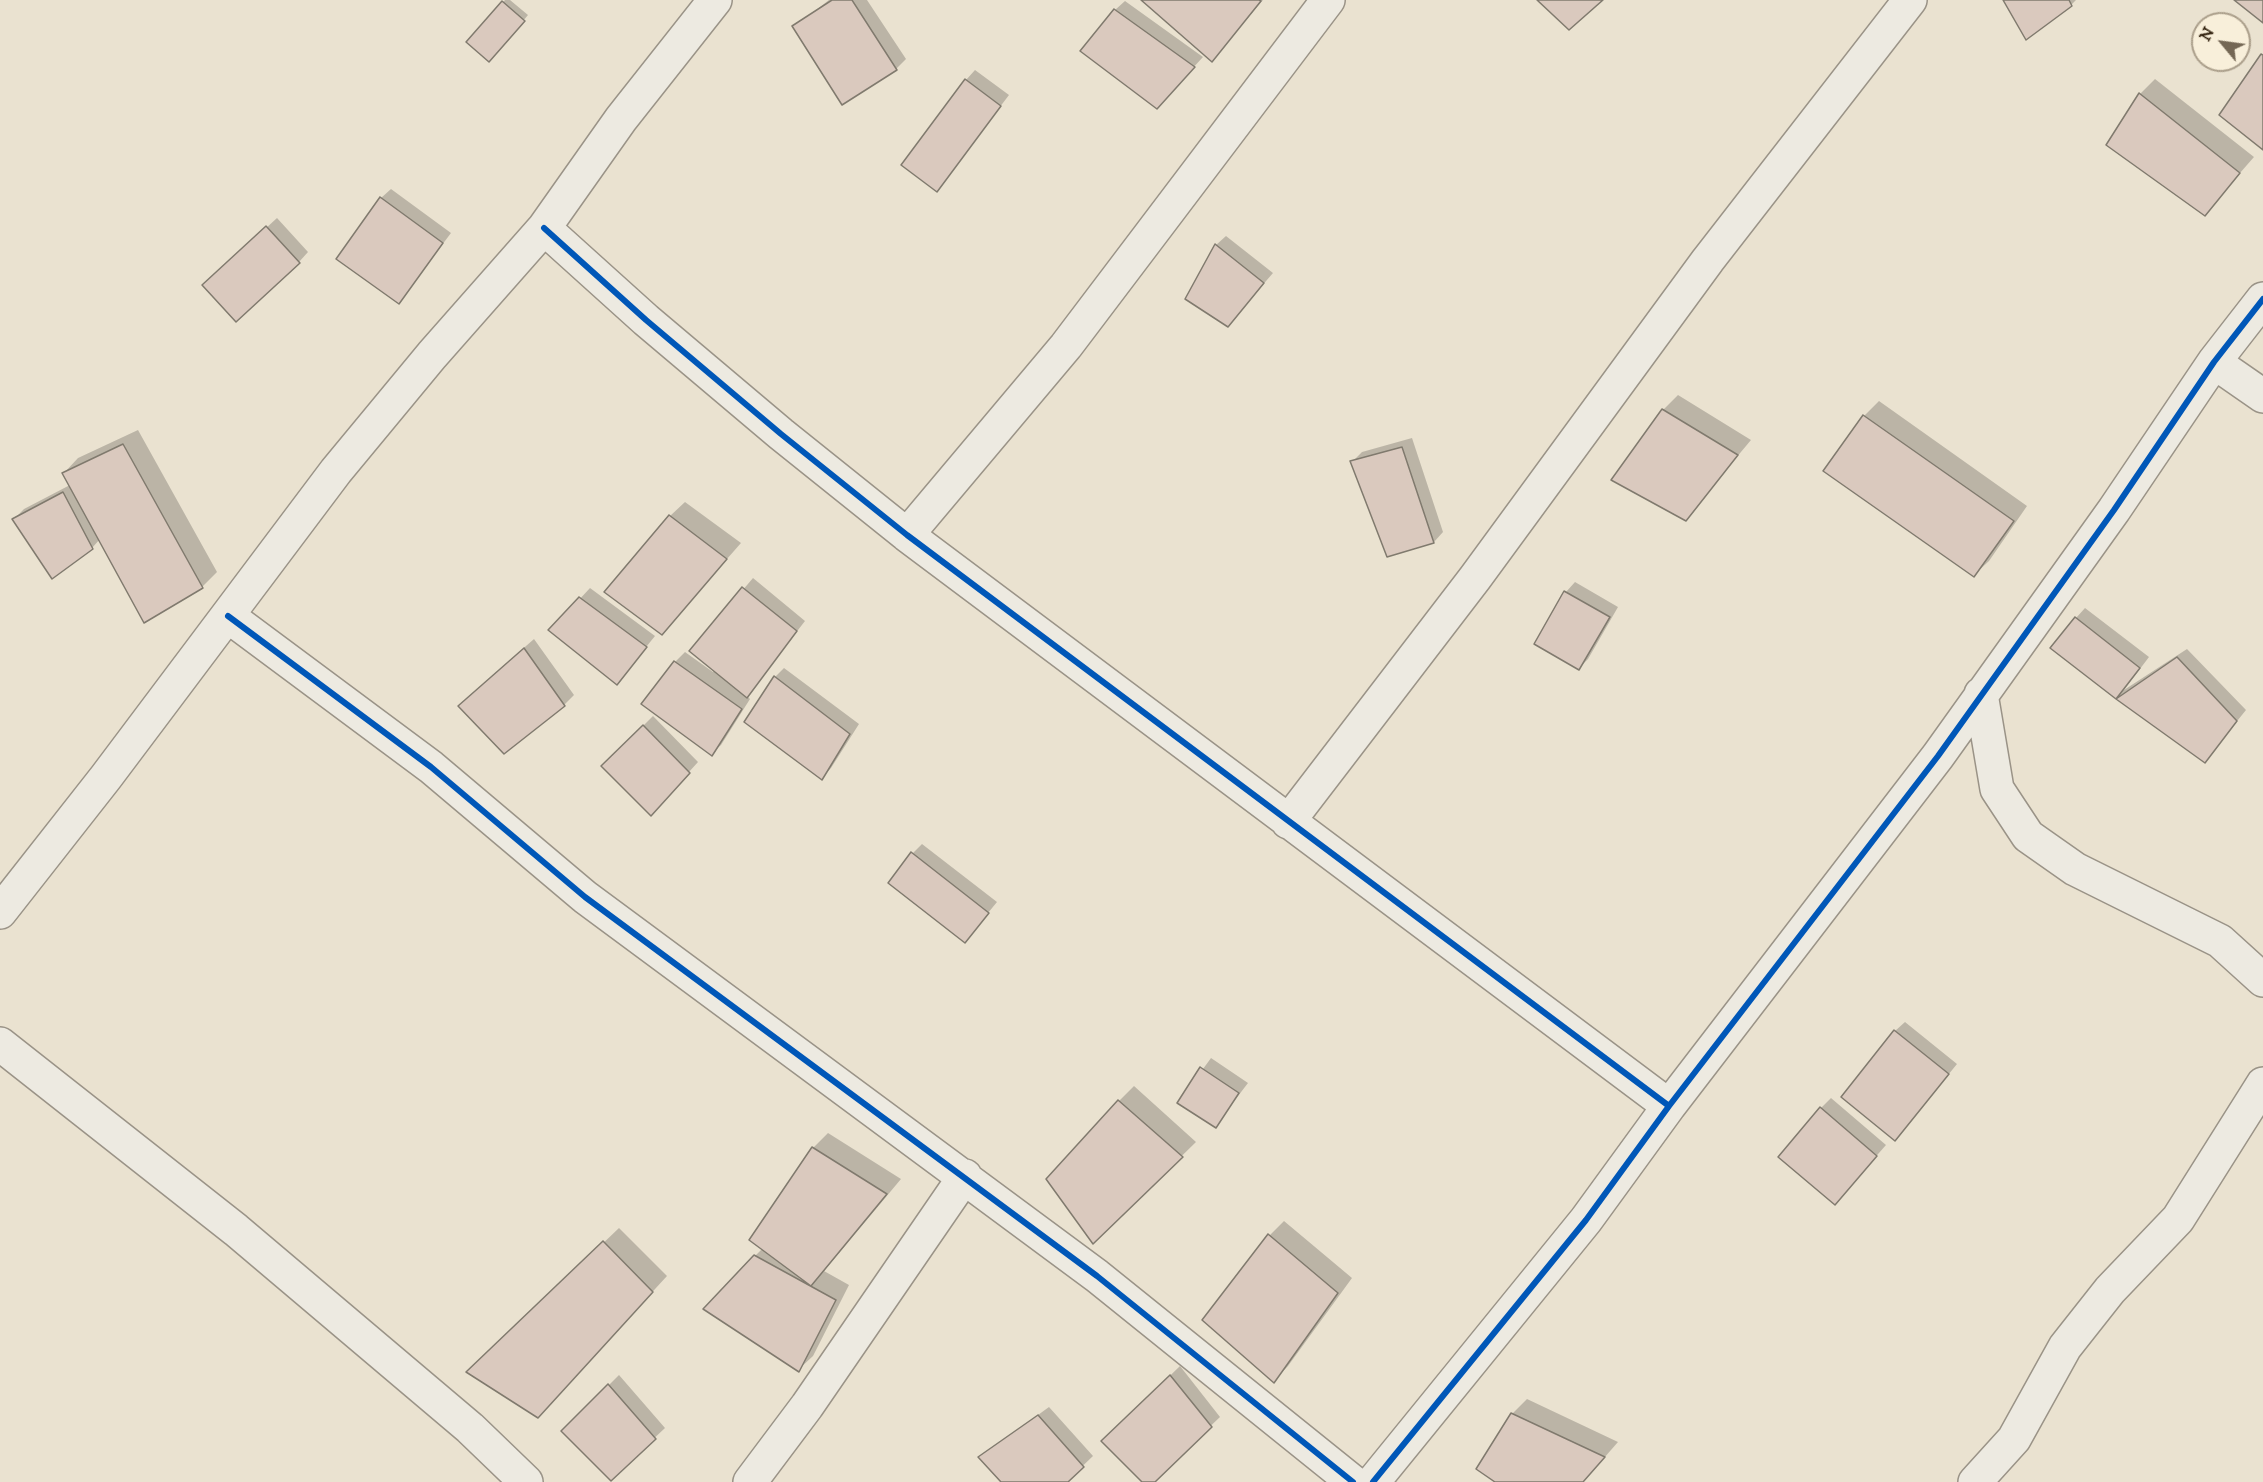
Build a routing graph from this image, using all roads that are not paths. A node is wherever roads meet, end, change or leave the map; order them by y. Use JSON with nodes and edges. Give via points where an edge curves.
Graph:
{"nodes":[{"id":1,"x":715,"y":0,"type":"edge"},
{"id":2,"x":1328,"y":0,"type":"edge"},
{"id":3,"x":1910,"y":0,"type":"edge"},
{"id":4,"x":544,"y":228,"type":"junction"},
{"id":5,"x":2263,"y":299,"type":"edge"},
{"id":6,"x":2214,"y":362,"type":"junction"},
{"id":7,"x":2263,"y":396,"type":"edge"},
{"id":8,"x":907,"y":535,"type":"junction"},
{"id":9,"x":228,"y":616,"type":"junction"},
{"id":10,"x":1981,"y":694,"type":"junction"},
{"id":11,"x":1288,"y":822,"type":"junction"},
{"id":12,"x":0,"y":912,"type":"edge"},
{"id":13,"x":2263,"y":980,"type":"edge"},
{"id":14,"x":0,"y":1044,"type":"edge"},
{"id":15,"x":2263,"y":1084,"type":"edge"},
{"id":16,"x":1669,"y":1106,"type":"junction"},
{"id":17,"x":965,"y":1176,"type":"junction"},
{"id":18,"x":526,"y":1482,"type":"edge"},
{"id":19,"x":750,"y":1482,"type":"edge"},
{"id":20,"x":1353,"y":1482,"type":"edge"},
{"id":21,"x":1373,"y":1482,"type":"edge"},
{"id":22,"x":1975,"y":1482,"type":"edge"}],
"edges":[{"from":1,"to":4,"type":"street","via":[[621,119]]},
{"from":2,"to":8,"type":"street","via":[[1066,346]]},
{"from":3,"to":11,"type":"street","via":[[1708,260],[1468,588]]},
{"from":4,"to":8,"type":"street","via":[[646,320]]},
{"from":4,"to":9,"type":"street","via":[[336,471]]},
{"from":5,"to":6,"type":"street"},
{"from":6,"to":7,"type":"street"},
{"from":6,"to":10,"type":"street","via":[[2114,510]]},
{"from":8,"to":11,"type":"street"},
{"from":9,"to":12,"type":"street"},
{"from":9,"to":17,"type":"street","via":[[431,767],[585,897]]},
{"from":10,"to":13,"type":"street","via":[[1998,789],[2028,836],[2075,869],[2220,941]]},
{"from":10,"to":16,"type":"street","via":[[1938,756]]},
{"from":11,"to":16,"type":"street"},
{"from":14,"to":18,"type":"street","via":[[236,1230],[470,1428]]},
{"from":15,"to":22,"type":"street","via":[[2178,1219],[2110,1290],[2065,1347],[2014,1439]]},
{"from":16,"to":21,"type":"street","via":[[1586,1220]]},
{"from":17,"to":19,"type":"street"},
{"from":17,"to":20,"type":"street","via":[[1125,1298]]}]}
